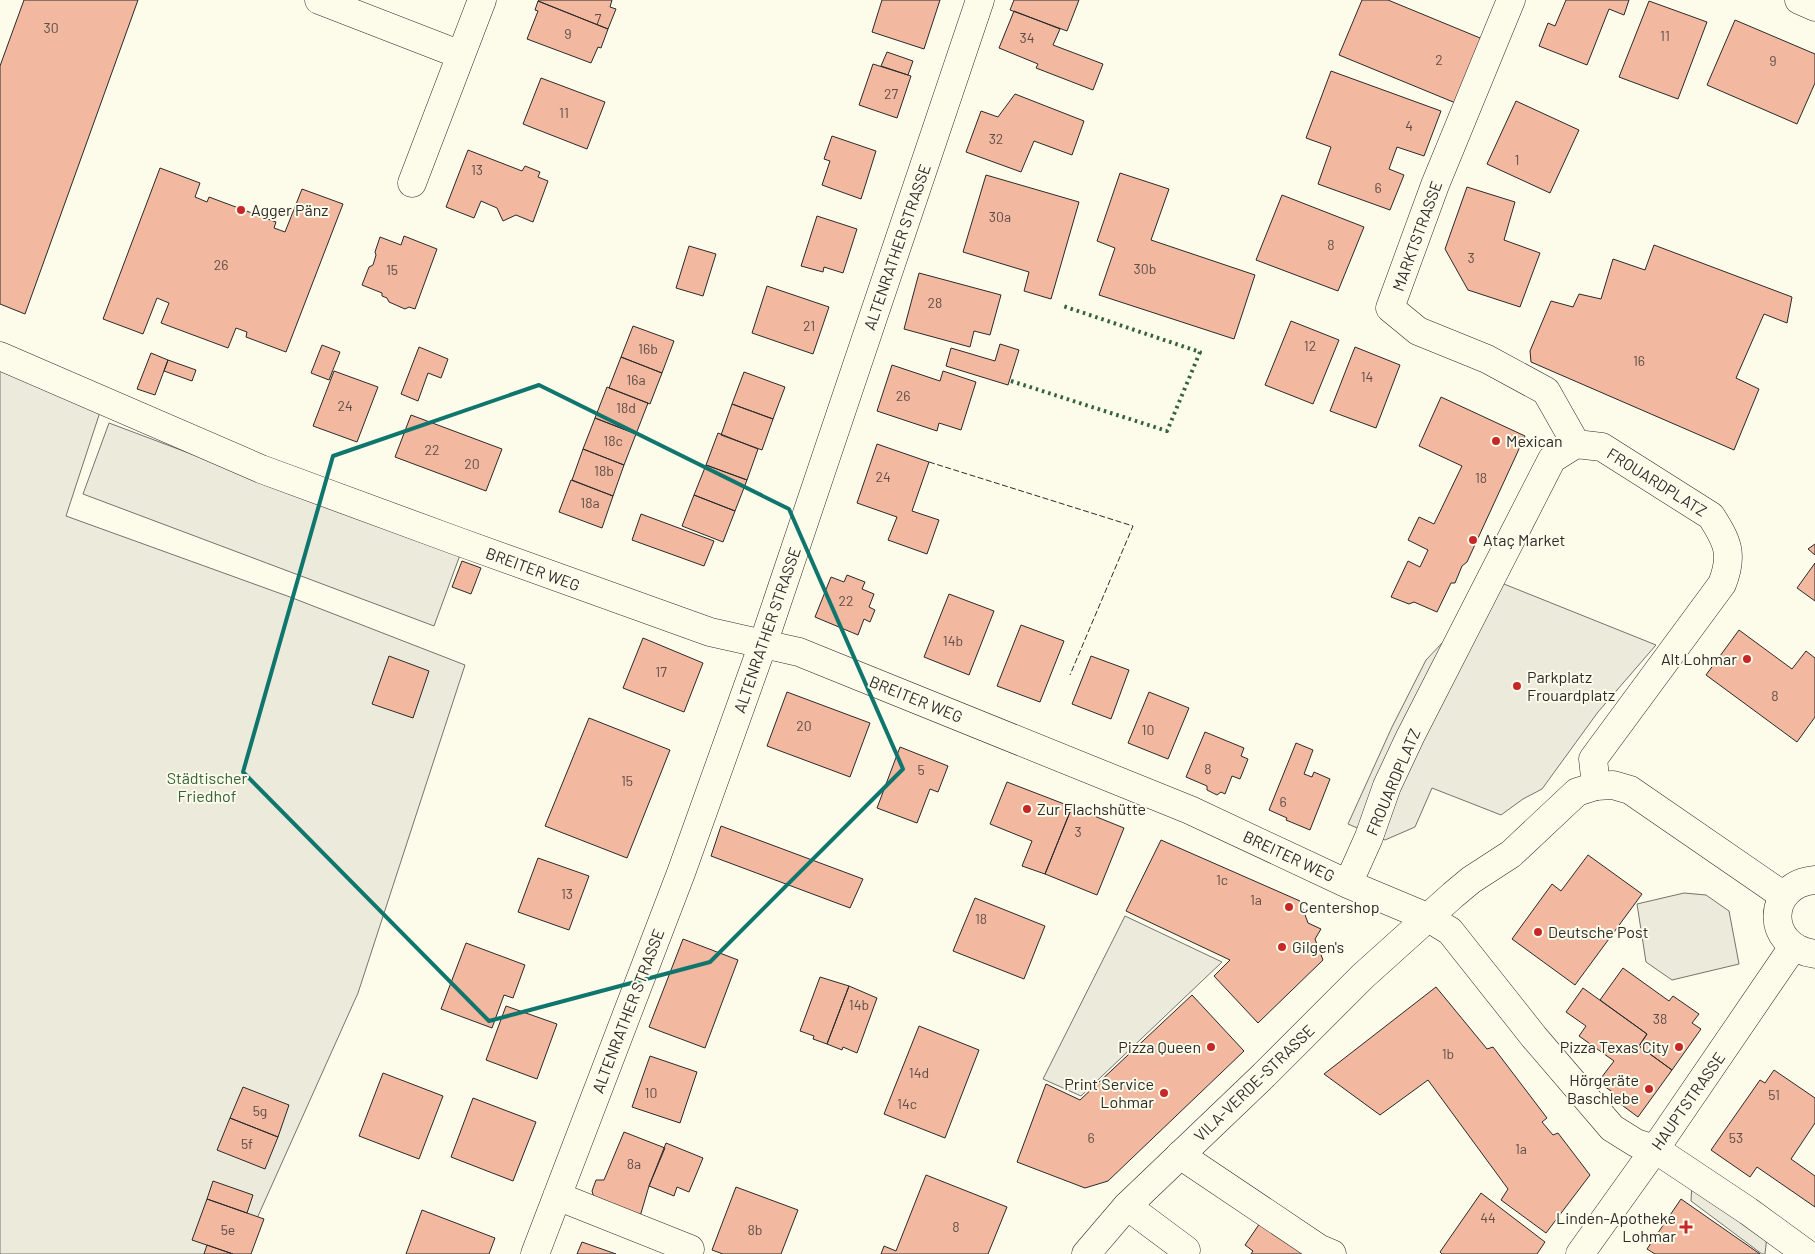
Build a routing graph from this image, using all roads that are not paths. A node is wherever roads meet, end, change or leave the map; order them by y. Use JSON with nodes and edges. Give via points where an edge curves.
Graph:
{"nodes":[{"id":1,"x":319,"y":0,"type":"edge"},
{"id":2,"x":482,"y":0,"type":"edge"},
{"id":3,"x":980,"y":0,"type":"edge"},
{"id":4,"x":1511,"y":0,"type":"edge"},
{"id":5,"x":1799,"y":0,"type":"edge"},
{"id":6,"x":1815,"y":7,"type":"edge"},
{"id":7,"x":461,"y":55,"type":"junction"},
{"id":8,"x":412,"y":183,"type":"dead end"},
{"id":9,"x":0,"y":356,"type":"edge"},
{"id":10,"x":1576,"y":444,"type":"junction"},
{"id":11,"x":763,"y":644,"type":"junction"},
{"id":12,"x":1596,"y":786,"type":"junction"},
{"id":13,"x":1815,"y":880,"type":"edge"},
{"id":14,"x":1348,"y":884,"type":"junction"},
{"id":15,"x":1784,"y":896,"type":"junction"},
{"id":16,"x":1427,"y":917,"type":"junction"},
{"id":17,"x":1804,"y":951,"type":"edge"},
{"id":18,"x":1655,"y":1149,"type":"junction"},
{"id":19,"x":1180,"y":1155,"type":"junction"},
{"id":20,"x":557,"y":1196,"type":"junction"},
{"id":21,"x":1126,"y":1206,"type":"junction"},
{"id":22,"x":690,"y":1249,"type":"dead end"},
{"id":23,"x":535,"y":1254,"type":"edge"},
{"id":24,"x":1086,"y":1254,"type":"edge"},
{"id":25,"x":1184,"y":1254,"type":"edge"},
{"id":26,"x":1332,"y":1254,"type":"edge"},
{"id":27,"x":1580,"y":1254,"type":"edge"},
{"id":28,"x":1807,"y":1254,"type":"edge"}],
"edges":[{"from":1,"to":7,"type":"street"},
{"from":2,"to":7,"type":"street"},
{"from":3,"to":11,"type":"street","name":"ALTENRATHER STRASSE"},
{"from":4,"to":10,"type":"street","name":"MARKTSTRASSE","via":[[1435,186],[1390,308],[1418,331],[1488,359],[1546,391]]},
{"from":5,"to":6,"type":"street"},
{"from":7,"to":8,"type":"street"},
{"from":9,"to":11,"type":"street","name":"BREITER WEG","via":[[261,468],[710,632]]},
{"from":10,"to":12,"type":"street","name":"FROUARDPLATZ","via":[[1602,447],[1711,516],[1728,550],[1728,568],[1722,584],[1593,759]]},
{"from":10,"to":14,"type":"street","name":"FROUARDPLATZ","via":[[1552,459],[1524,512],[1406,745]]},
{"from":11,"to":14,"type":"street","name":"BREITER WEG","via":[[799,652],[1190,810]]},
{"from":11,"to":20,"type":"street","name":"ALTENRATHER STRASSE","via":[[681,873]]},
{"from":12,"to":15,"type":"street","via":[[1630,790]]},
{"from":12,"to":16,"type":"street","via":[[1576,792],[1511,854],[1471,880]]},
{"from":13,"to":15,"type":"street","via":[[1794,886]]},
{"from":14,"to":16,"type":"street","name":"BREITER WEG"},
{"from":15,"to":17,"type":"street","via":[[1777,917],[1779,928],[1784,939]]},
{"from":16,"to":18,"type":"street","name":"BREITER WEG","via":[[1450,931],[1612,1128],[1636,1143]]},
{"from":16,"to":19,"type":"street","name":"VILA-VERDE-STRASSE"},
{"from":17,"to":18,"type":"street","name":"HAUPTSTRASSE","via":[[1766,988]]},
{"from":18,"to":27,"type":"street","name":"HAUPTSTRASSE"},
{"from":18,"to":28,"type":"street","name":"BREITER WEG"},
{"from":19,"to":21,"type":"street","name":"VILA-VERDE-STRASSE"},
{"from":19,"to":26,"type":"street"},
{"from":20,"to":22,"type":"street"},
{"from":20,"to":23,"type":"street","name":"ALTENRATHER STRASSE"},
{"from":21,"to":24,"type":"street","name":"VILA-VERDE-STRASSE"},
{"from":21,"to":25,"type":"street","via":[[1186,1250]]}]}
